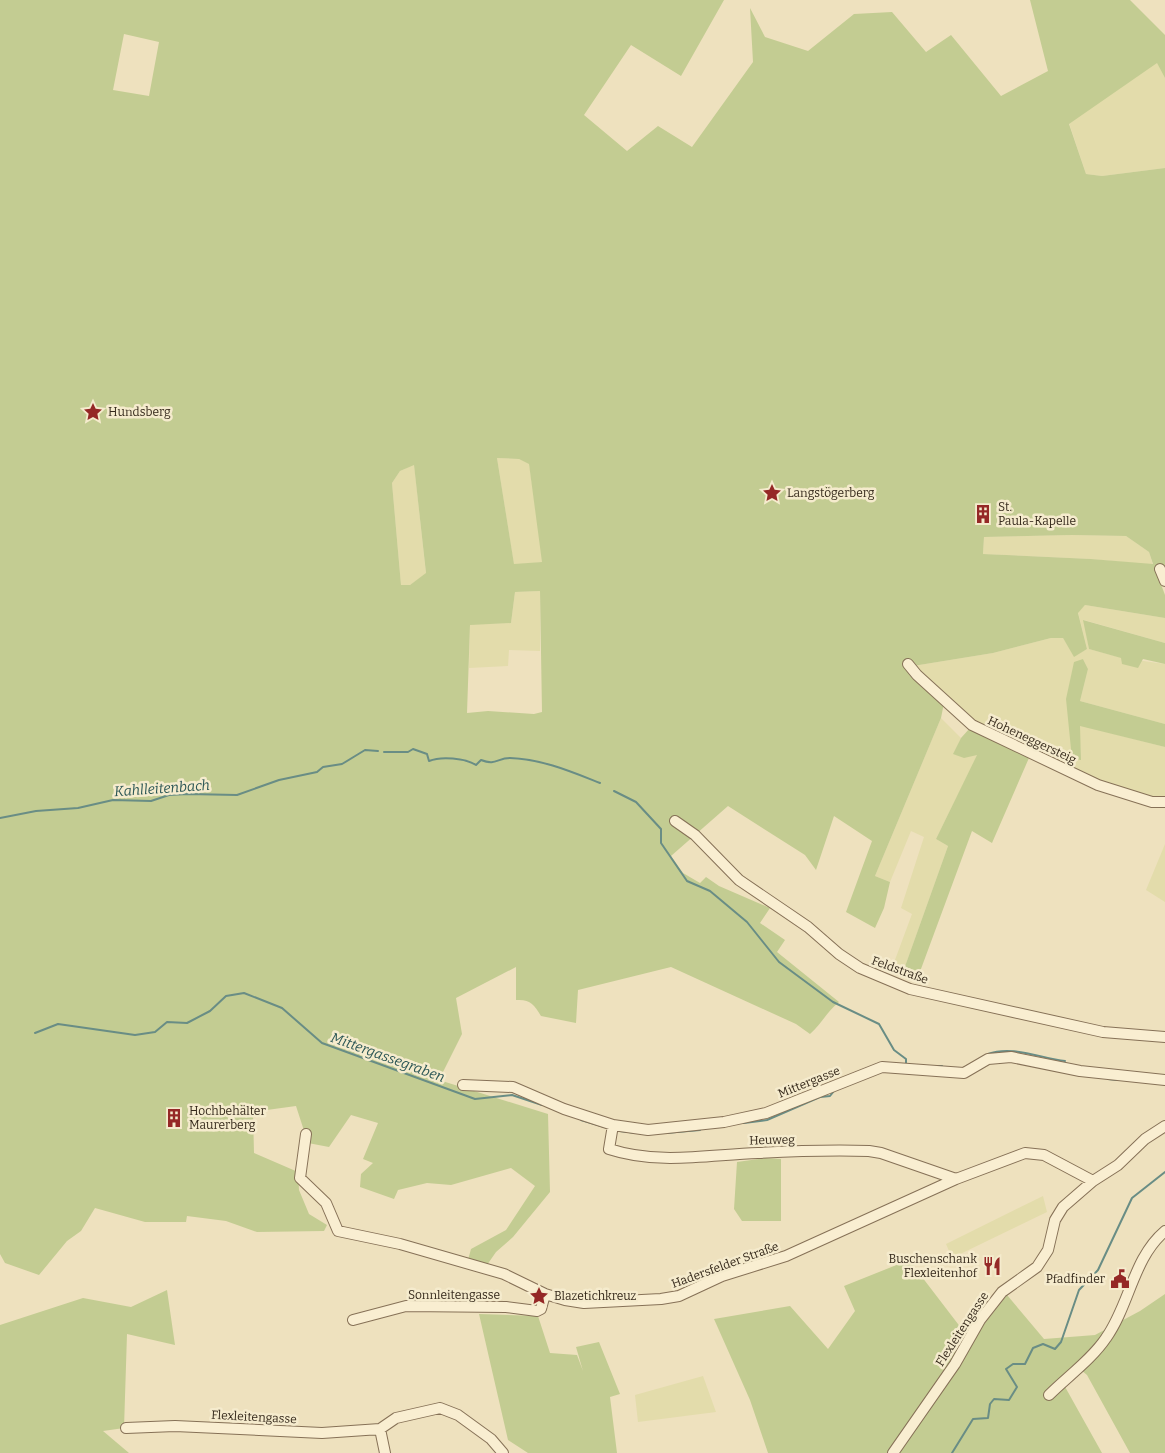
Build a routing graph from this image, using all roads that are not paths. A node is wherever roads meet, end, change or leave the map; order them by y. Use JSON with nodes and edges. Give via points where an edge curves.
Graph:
{"nodes":[{"id":1,"x":1160,"y":569,"type":"dead end"},
{"id":2,"x":1165,"y":581,"type":"edge"},
{"id":3,"x":908,"y":664,"type":"dead end"},
{"id":4,"x":1165,"y":802,"type":"edge"},
{"id":5,"x":675,"y":821,"type":"dead end"},
{"id":6,"x":1165,"y":1037,"type":"edge"},
{"id":7,"x":1165,"y":1080,"type":"edge"},
{"id":8,"x":464,"y":1085,"type":"dead end"},
{"id":9,"x":613,"y":1125,"type":"junction"},
{"id":10,"x":1165,"y":1126,"type":"edge"},
{"id":11,"x":306,"y":1134,"type":"dead end"},
{"id":12,"x":956,"y":1179,"type":"junction"},
{"id":13,"x":1093,"y":1181,"type":"junction"},
{"id":14,"x":1165,"y":1231,"type":"edge"},
{"id":15,"x":545,"y":1294,"type":"junction"},
{"id":16,"x":353,"y":1320,"type":"dead end"},
{"id":17,"x":1050,"y":1396,"type":"dead end"},
{"id":18,"x":126,"y":1428,"type":"dead end"},
{"id":19,"x":380,"y":1428,"type":"junction"},
{"id":20,"x":385,"y":1453,"type":"edge"},
{"id":21,"x":503,"y":1453,"type":"edge"},
{"id":22,"x":894,"y":1453,"type":"edge"}],
"edges":[{"from":1,"to":2,"type":"street"},
{"from":3,"to":4,"type":"street","name":"Hoheneggersteig","via":[[972,725],[1098,785],[1152,802]]},
{"from":5,"to":6,"type":"street","name":"Feldstraße","via":[[695,835],[739,880],[808,927],[838,954],[883,979],[910,989],[1103,1032]]},
{"from":7,"to":9,"type":"street","name":"Mittergasse","via":[[1080,1071],[1024,1059],[997,1057],[964,1073],[882,1067],[748,1118],[662,1129]]},
{"from":8,"to":9,"type":"street","name":"Mittergasse","via":[[512,1087]]},
{"from":9,"to":12,"type":"street","name":"Heuweg","via":[[609,1149],[650,1158],[680,1159],[758,1152],[869,1151]]},
{"from":10,"to":13,"type":"street"},
{"from":11,"to":15,"type":"street","name":"Hadersfelder Straße","via":[[300,1178],[326,1203],[338,1231],[400,1244],[504,1274]]},
{"from":12,"to":13,"type":"street","name":"Hadersfelder Straße","via":[[1025,1153],[1044,1155]]},
{"from":12,"to":15,"type":"street","name":"Hadersfelder Straße","via":[[786,1256],[722,1276],[679,1296],[584,1303]]},
{"from":13,"to":22,"type":"street","name":"Flexleitengasse","via":[[1063,1207],[1055,1220],[1048,1250],[1037,1267],[1002,1292],[980,1320],[955,1364]]},
{"from":14,"to":17,"type":"street","via":[[1154,1240],[1139,1267],[1116,1323],[1106,1338]]},
{"from":15,"to":16,"type":"street","name":"Sonnleitengasse","via":[[541,1309],[537,1311],[506,1307],[406,1306]]},
{"from":18,"to":19,"type":"street","name":"Flexleitengasse","via":[[175,1426],[322,1433]]},
{"from":19,"to":20,"type":"street"},
{"from":19,"to":21,"type":"street","name":"Flexleitengasse","via":[[396,1418],[440,1408],[458,1415],[491,1439]]}]}
